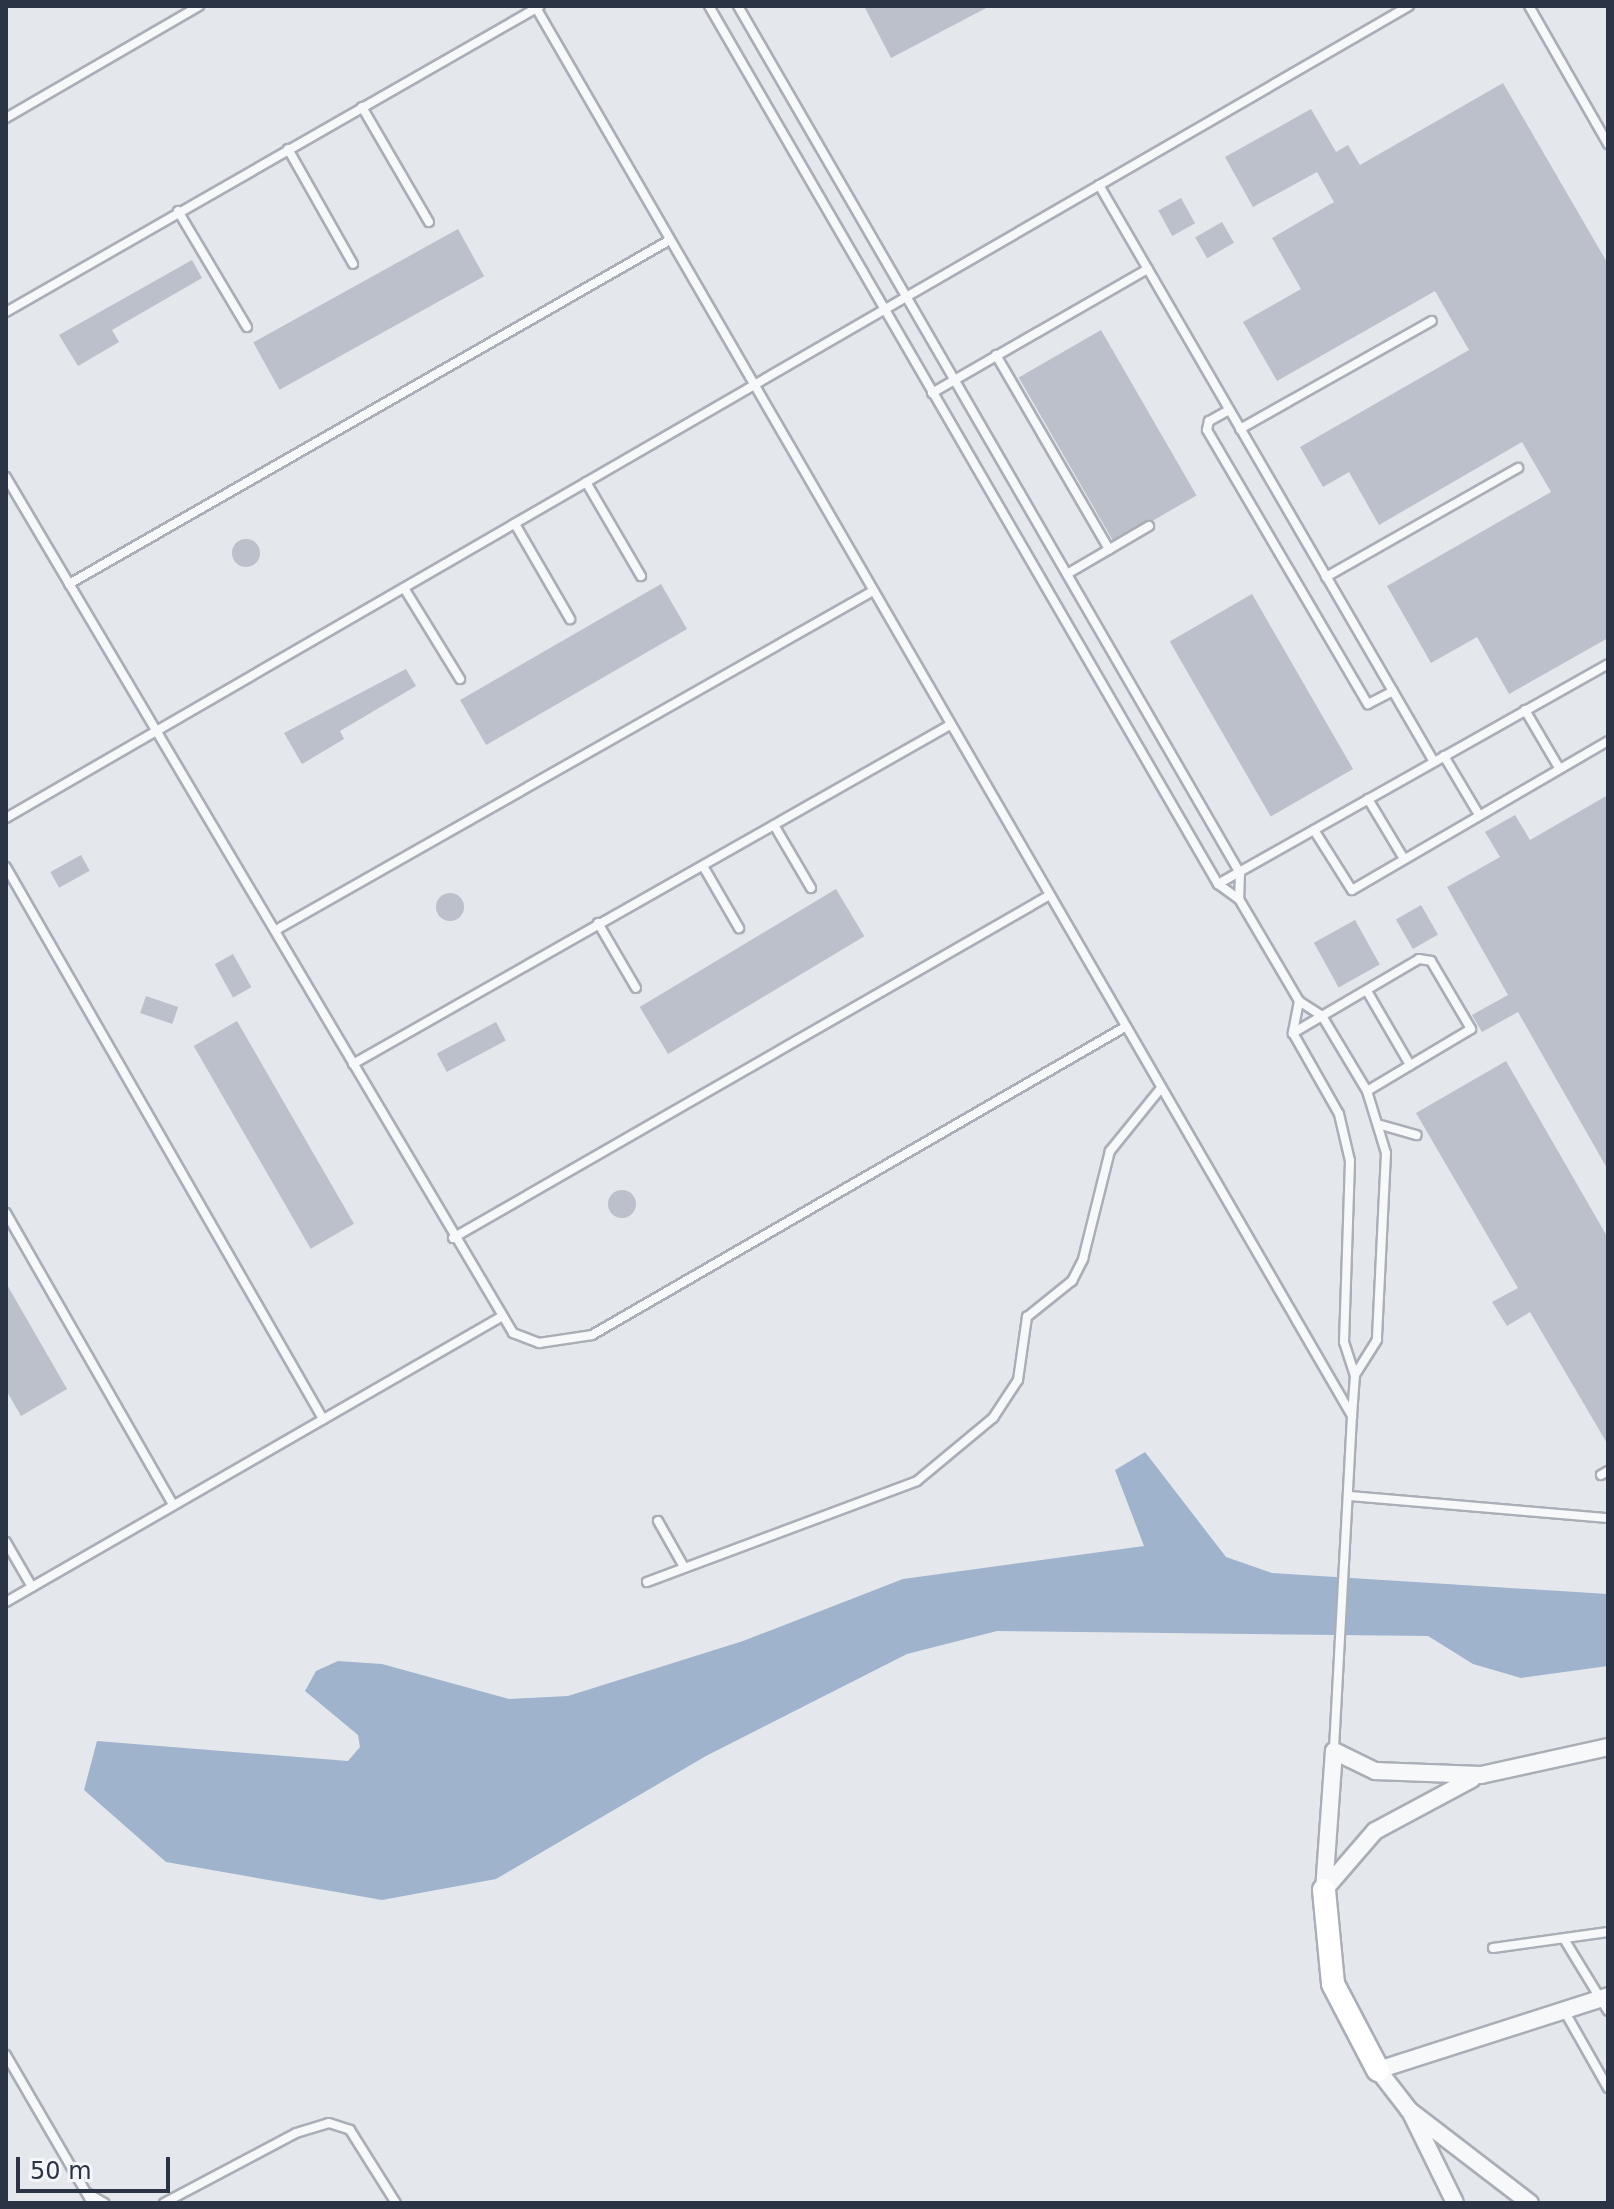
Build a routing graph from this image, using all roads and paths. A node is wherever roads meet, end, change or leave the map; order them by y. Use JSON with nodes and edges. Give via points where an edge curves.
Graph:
{"nodes":[{"id":1,"x":199,"y":6,"type":"edge"},
{"id":2,"x":709,"y":6,"type":"edge"},
{"id":3,"x":738,"y":6,"type":"edge"},
{"id":4,"x":1409,"y":6,"type":"edge"},
{"id":5,"x":1529,"y":6,"type":"edge"},
{"id":6,"x":538,"y":7,"type":"edge"},
{"id":7,"x":362,"y":107,"type":"junction"},
{"id":8,"x":6,"y":118,"type":"edge"},
{"id":9,"x":1608,"y":144,"type":"edge"},
{"id":10,"x":288,"y":149,"type":"junction"},
{"id":11,"x":1099,"y":185,"type":"junction"},
{"id":12,"x":178,"y":211,"type":"junction"},
{"id":13,"x":429,"y":222,"type":"dead end"},
{"id":14,"x":670,"y":240,"type":"junction"},
{"id":15,"x":353,"y":264,"type":"dead end"},
{"id":16,"x":1148,"y":269,"type":"junction"},
{"id":17,"x":906,"y":294,"type":"junction"},
{"id":18,"x":884,"y":306,"type":"junction"},
{"id":19,"x":6,"y":312,"type":"edge"},
{"id":20,"x":1432,"y":321,"type":"dead end"},
{"id":21,"x":247,"y":327,"type":"dead end"},
{"id":22,"x":996,"y":355,"type":"junction"},
{"id":23,"x":956,"y":379,"type":"junction"},
{"id":24,"x":753,"y":384,"type":"junction"},
{"id":25,"x":932,"y":393,"type":"junction"},
{"id":26,"x":1229,"y":410,"type":"junction"},
{"id":27,"x":1240,"y":429,"type":"junction"},
{"id":28,"x":1518,"y":468,"type":"dead end"},
{"id":29,"x":6,"y":477,"type":"edge"},
{"id":30,"x":586,"y":482,"type":"junction"},
{"id":31,"x":515,"y":524,"type":"junction"},
{"id":32,"x":1149,"y":526,"type":"dead end"},
{"id":33,"x":1109,"y":549,"type":"junction"},
{"id":34,"x":1067,"y":574,"type":"junction"},
{"id":35,"x":641,"y":576,"type":"dead end"},
{"id":36,"x":1326,"y":577,"type":"junction"},
{"id":37,"x":69,"y":584,"type":"junction"},
{"id":38,"x":404,"y":588,"type":"junction"},
{"id":39,"x":873,"y":591,"type":"junction"},
{"id":40,"x":570,"y":619,"type":"dead end"},
{"id":41,"x":1605,"y":666,"type":"edge"},
{"id":42,"x":460,"y":679,"type":"dead end"},
{"id":43,"x":1608,"y":679,"type":"edge"},
{"id":44,"x":1393,"y":691,"type":"junction"},
{"id":45,"x":1525,"y":710,"type":"junction"},
{"id":46,"x":950,"y":725,"type":"junction"},
{"id":47,"x":155,"y":732,"type":"junction"},
{"id":48,"x":1608,"y":741,"type":"edge"},
{"id":49,"x":1444,"y":756,"type":"junction"},
{"id":50,"x":1434,"y":762,"type":"junction"},
{"id":51,"x":1559,"y":768,"type":"junction"},
{"id":52,"x":1368,"y":799,"type":"junction"},
{"id":53,"x":1479,"y":815,"type":"junction"},
{"id":54,"x":6,"y":818,"type":"edge"},
{"id":55,"x":774,"y":825,"type":"junction"},
{"id":56,"x":1314,"y":830,"type":"junction"},
{"id":57,"x":1404,"y":859,"type":"junction"},
{"id":58,"x":703,"y":866,"type":"junction"},
{"id":59,"x":6,"y":867,"type":"edge"},
{"id":60,"x":1240,"y":873,"type":"junction"},
{"id":61,"x":1218,"y":884,"type":"junction"},
{"id":62,"x":811,"y":888,"type":"dead end"},
{"id":63,"x":1048,"y":896,"type":"junction"},
{"id":64,"x":1239,"y":899,"type":"junction"},
{"id":65,"x":598,"y":923,"type":"junction"},
{"id":66,"x":739,"y":928,"type":"dead end"},
{"id":67,"x":276,"y":930,"type":"junction"},
{"id":68,"x":636,"y":988,"type":"dead end"},
{"id":69,"x":1367,"y":991,"type":"junction"},
{"id":70,"x":1299,"y":1001,"type":"junction"},
{"id":71,"x":1322,"y":1016,"type":"junction"},
{"id":72,"x":1125,"y":1027,"type":"junction"},
{"id":73,"x":1293,"y":1033,"type":"junction"},
{"id":74,"x":353,"y":1064,"type":"junction"},
{"id":75,"x":1410,"y":1065,"type":"junction"},
{"id":76,"x":1161,"y":1088,"type":"junction"},
{"id":77,"x":1367,"y":1091,"type":"junction"},
{"id":78,"x":1381,"y":1125,"type":"junction"},
{"id":79,"x":1417,"y":1135,"type":"dead end"},
{"id":80,"x":6,"y":1213,"type":"edge"},
{"id":81,"x":453,"y":1238,"type":"junction"},
{"id":82,"x":499,"y":1318,"type":"junction"},
{"id":83,"x":1355,"y":1375,"type":"junction"},
{"id":84,"x":1352,"y":1416,"type":"junction"},
{"id":85,"x":323,"y":1419,"type":"junction"},
{"id":86,"x":1350,"y":1496,"type":"junction"},
{"id":87,"x":173,"y":1505,"type":"junction"},
{"id":88,"x":1608,"y":1518,"type":"edge"},
{"id":89,"x":658,"y":1521,"type":"dead end"},
{"id":90,"x":6,"y":1542,"type":"edge"},
{"id":91,"x":684,"y":1567,"type":"junction"},
{"id":92,"x":647,"y":1582,"type":"dead end"},
{"id":93,"x":32,"y":1587,"type":"junction"},
{"id":94,"x":6,"y":1602,"type":"edge"},
{"id":95,"x":1608,"y":1747,"type":"edge"},
{"id":96,"x":1334,"y":1751,"type":"junction"},
{"id":97,"x":1481,"y":1775,"type":"junction"},
{"id":98,"x":1324,"y":1890,"type":"junction"},
{"id":99,"x":1608,"y":1932,"type":"edge"},
{"id":100,"x":1564,"y":1939,"type":"junction"},
{"id":101,"x":1493,"y":1948,"type":"dead end"},
{"id":102,"x":1606,"y":2003,"type":"edge"},
{"id":103,"x":1566,"y":2014,"type":"junction"},
{"id":104,"x":6,"y":2055,"type":"edge"},
{"id":105,"x":1378,"y":2070,"type":"junction"},
{"id":106,"x":1608,"y":2088,"type":"edge"},
{"id":107,"x":1409,"y":2110,"type":"junction"},
{"id":108,"x":86,"y":2193,"type":"junction"},
{"id":109,"x":92,"y":2203,"type":"edge"},
{"id":110,"x":104,"y":2203,"type":"edge"},
{"id":111,"x":164,"y":2203,"type":"edge"},
{"id":112,"x":396,"y":2203,"type":"edge"},
{"id":113,"x":1455,"y":2203,"type":"edge"},
{"id":114,"x":1530,"y":2203,"type":"edge"}],
"edges":[{"from":1,"to":8,"type":"lane"},
{"from":2,"to":18,"type":"lane"},
{"from":3,"to":17,"type":"lane"},
{"from":4,"to":11,"type":"lane"},
{"from":5,"to":9,"type":"lane"},
{"from":6,"to":7,"type":"lane"},
{"from":6,"to":14,"type":"lane"},
{"from":7,"to":10,"type":"lane"},
{"from":7,"to":13,"type":"lane"},
{"from":10,"to":12,"type":"lane"},
{"from":10,"to":15,"type":"lane"},
{"from":11,"to":16,"type":"lane"},
{"from":11,"to":17,"type":"lane"},
{"from":12,"to":19,"type":"lane"},
{"from":12,"to":21,"type":"lane"},
{"from":14,"to":24,"type":"lane"},
{"from":14,"to":37,"type":"lane"},
{"from":16,"to":22,"type":"lane"},
{"from":16,"to":26,"type":"lane"},
{"from":17,"to":18,"type":"lane"},
{"from":17,"to":23,"type":"lane"},
{"from":18,"to":24,"type":"lane"},
{"from":18,"to":25,"type":"lane"},
{"from":20,"to":27,"type":"lane"},
{"from":22,"to":23,"type":"lane"},
{"from":22,"to":33,"type":"lane"},
{"from":23,"to":25,"type":"lane"},
{"from":23,"to":34,"type":"lane"},
{"from":24,"to":30,"type":"lane"},
{"from":24,"to":39,"type":"lane"},
{"from":25,"to":61,"type":"lane"},
{"from":26,"to":27,"type":"lane"},
{"from":26,"to":44,"type":"lane","via":[[1207,424],[1215,444],[1368,704]]},
{"from":27,"to":36,"type":"lane"},
{"from":28,"to":36,"type":"lane"},
{"from":29,"to":37,"type":"lane"},
{"from":30,"to":31,"type":"lane"},
{"from":30,"to":35,"type":"lane"},
{"from":31,"to":38,"type":"lane"},
{"from":31,"to":40,"type":"lane"},
{"from":32,"to":33,"type":"lane"},
{"from":33,"to":34,"type":"lane"},
{"from":34,"to":60,"type":"lane"},
{"from":36,"to":44,"type":"lane"},
{"from":37,"to":47,"type":"lane"},
{"from":38,"to":42,"type":"lane"},
{"from":38,"to":47,"type":"lane"},
{"from":39,"to":46,"type":"lane"},
{"from":39,"to":67,"type":"lane"},
{"from":41,"to":43,"type":"lane"},
{"from":41,"to":45,"type":"lane"},
{"from":44,"to":50,"type":"lane"},
{"from":45,"to":49,"type":"lane"},
{"from":45,"to":51,"type":"lane"},
{"from":46,"to":55,"type":"lane"},
{"from":46,"to":63,"type":"lane"},
{"from":47,"to":54,"type":"lane"},
{"from":47,"to":67,"type":"lane"},
{"from":48,"to":51,"type":"lane"},
{"from":49,"to":50,"type":"lane"},
{"from":49,"to":53,"type":"lane"},
{"from":50,"to":52,"type":"lane"},
{"from":51,"to":53,"type":"lane"},
{"from":52,"to":56,"type":"lane"},
{"from":52,"to":57,"type":"lane"},
{"from":53,"to":57,"type":"lane"},
{"from":55,"to":58,"type":"lane"},
{"from":55,"to":62,"type":"lane"},
{"from":56,"to":57,"type":"lane","via":[[1348,890]]},
{"from":56,"to":60,"type":"lane"},
{"from":58,"to":65,"type":"lane"},
{"from":58,"to":66,"type":"lane"},
{"from":59,"to":85,"type":"lane"},
{"from":60,"to":61,"type":"lane"},
{"from":60,"to":64,"type":"lane"},
{"from":61,"to":64,"type":"lane"},
{"from":63,"to":72,"type":"lane"},
{"from":63,"to":81,"type":"lane"},
{"from":64,"to":70,"type":"lane"},
{"from":65,"to":68,"type":"lane"},
{"from":65,"to":74,"type":"lane"},
{"from":67,"to":74,"type":"lane"},
{"from":69,"to":71,"type":"lane"},
{"from":69,"to":75,"type":"lane"},
{"from":69,"to":75,"type":"lane","via":[[1424,958],[1471,1029]]},
{"from":70,"to":71,"type":"lane"},
{"from":70,"to":73,"type":"lane"},
{"from":71,"to":73,"type":"lane"},
{"from":71,"to":77,"type":"lane"},
{"from":72,"to":76,"type":"lane"},
{"from":72,"to":82,"type":"lane","via":[[592,1335],[539,1343]]},
{"from":73,"to":83,"type":"lane","via":[[1339,1114],[1350,1161],[1344,1342]]},
{"from":74,"to":81,"type":"lane"},
{"from":75,"to":77,"type":"lane"},
{"from":76,"to":84,"type":"lane"},
{"from":76,"to":91,"type":"lane","via":[[1110,1151],[1083,1259],[1072,1281],[1027,1317],[1018,1380],[993,1418],[917,1481]]},
{"from":77,"to":78,"type":"lane"},
{"from":78,"to":79,"type":"lane"},
{"from":78,"to":83,"type":"lane","via":[[1386,1153],[1377,1340]]},
{"from":80,"to":87,"type":"lane"},
{"from":81,"to":82,"type":"lane"},
{"from":82,"to":85,"type":"lane"},
{"from":83,"to":84,"type":"lane"},
{"from":84,"to":86,"type":"lane"},
{"from":85,"to":87,"type":"lane"},
{"from":86,"to":88,"type":"lane"},
{"from":86,"to":96,"type":"lane"},
{"from":87,"to":93,"type":"lane"},
{"from":89,"to":91,"type":"lane"},
{"from":90,"to":93,"type":"lane"},
{"from":91,"to":92,"type":"lane"},
{"from":93,"to":94,"type":"lane"},
{"from":95,"to":97,"type":"street"},
{"from":96,"to":97,"type":"street","via":[[1375,1771]]},
{"from":96,"to":98,"type":"street"},
{"from":97,"to":98,"type":"street","via":[[1375,1831]]},
{"from":98,"to":105,"type":"street","via":[[1333,1984]]},
{"from":99,"to":100,"type":"lane"},
{"from":100,"to":101,"type":"lane"},
{"from":100,"to":102,"type":"lane"},
{"from":102,"to":103,"type":"street"},
{"from":103,"to":105,"type":"street"},
{"from":103,"to":106,"type":"lane"},
{"from":104,"to":108,"type":"lane"},
{"from":105,"to":107,"type":"street"},
{"from":107,"to":113,"type":"street"},
{"from":107,"to":114,"type":"street"},
{"from":108,"to":109,"type":"lane"},
{"from":108,"to":110,"type":"lane"},
{"from":111,"to":112,"type":"lane","via":[[296,2133],[329,2123],[350,2130]]}]}
